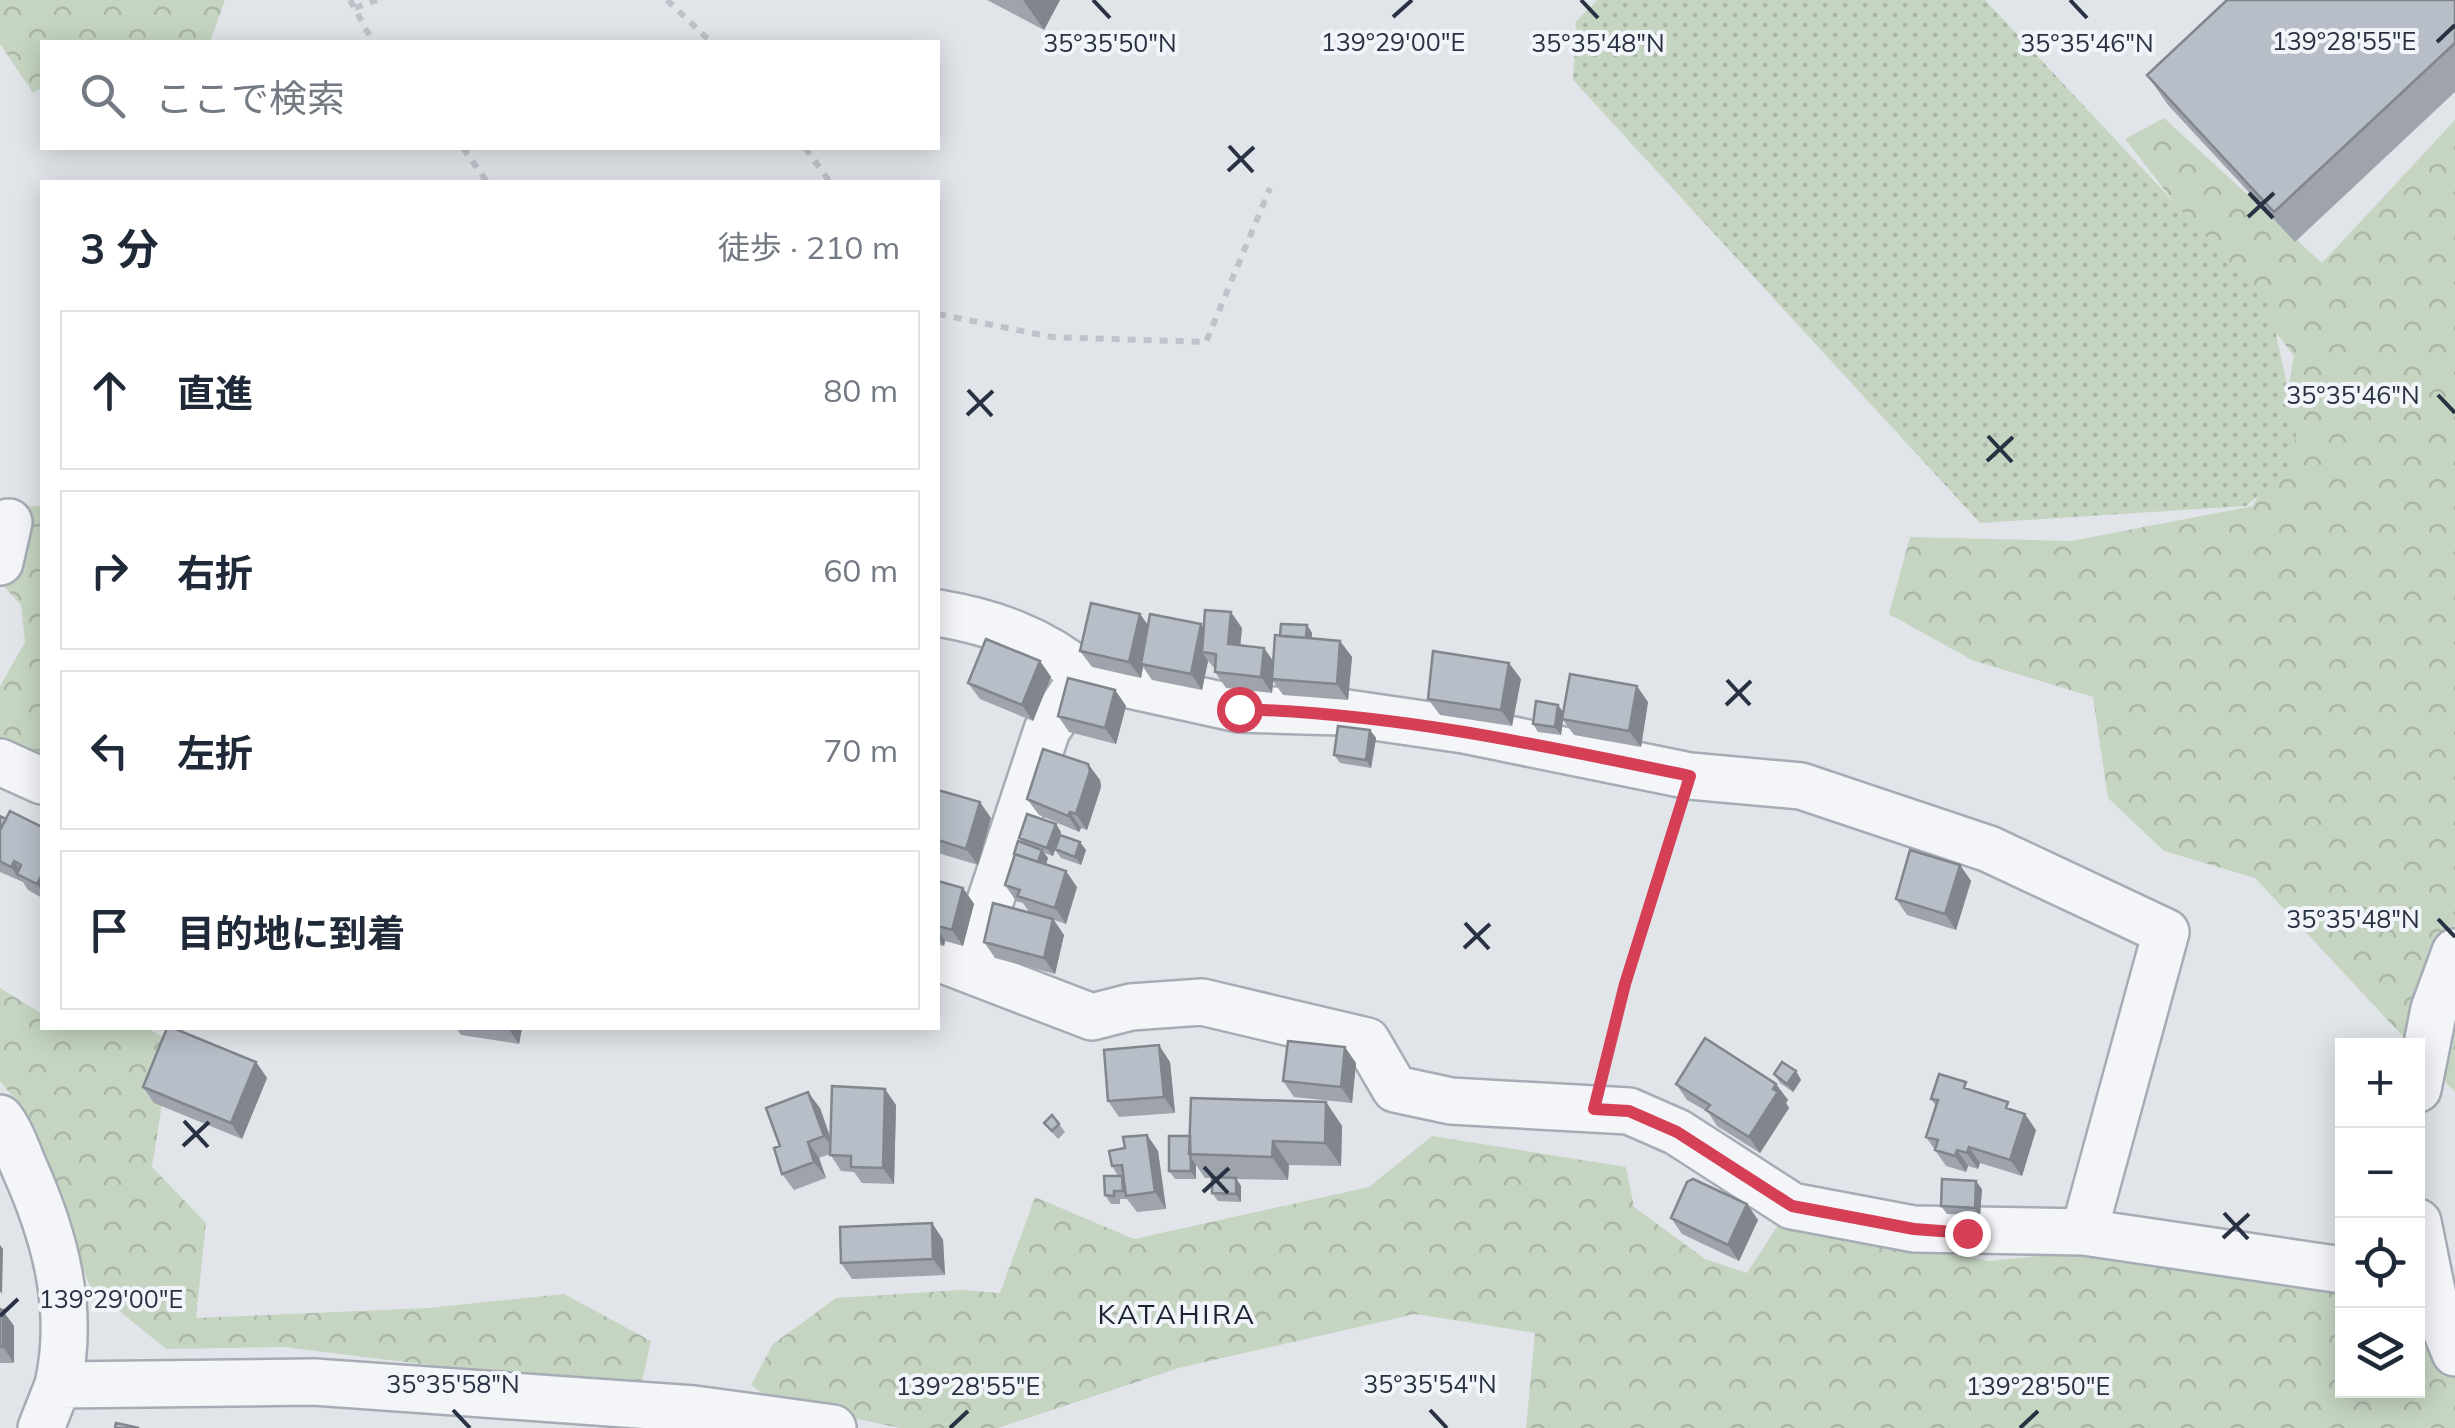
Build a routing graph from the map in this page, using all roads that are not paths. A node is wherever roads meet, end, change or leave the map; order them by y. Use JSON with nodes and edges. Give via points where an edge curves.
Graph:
{"nodes":[{"id":1,"x":940,"y":612,"type":"edge"},
{"id":2,"x":1084,"y":674,"type":"junction"},
{"id":3,"x":0,"y":762,"type":"edge"},
{"id":4,"x":40,"y":779,"type":"edge"},
{"id":5,"x":2455,"y":952,"type":"edge"},
{"id":6,"x":953,"y":963,"type":"edge"},
{"id":7,"x":2425,"y":1054,"type":"edge"},
{"id":8,"x":0,"y":1118,"type":"edge"},
{"id":9,"x":2084,"y":1232,"type":"junction"},
{"id":10,"x":2425,"y":1253,"type":"edge"},
{"id":11,"x":2335,"y":1269,"type":"edge"},
{"id":12,"x":2436,"y":1302,"type":"edge"},
{"id":13,"x":2455,"y":1353,"type":"edge"},
{"id":14,"x":58,"y":1385,"type":"junction"},
{"id":15,"x":41,"y":1428,"type":"edge"},
{"id":16,"x":833,"y":1428,"type":"edge"}],
"edges":[{"from":1,"to":2,"type":"street","via":[[1049,646]]},
{"from":2,"to":6,"type":"street","via":[[1047,730]]},
{"from":2,"to":9,"type":"street","via":[[1239,709],[1340,712],[1690,776],[1801,786],[1989,849],[2166,932]]},
{"from":3,"to":4,"type":"street"},
{"from":5,"to":7,"type":"street"},
{"from":6,"to":9,"type":"street","via":[[1092,1017],[1131,1006],[1202,1002],[1366,1041],[1395,1089],[1451,1101],[1629,1111],[1677,1132],[1792,1206],[1914,1229]]},
{"from":8,"to":14,"type":"street","via":[[48,1219],[65,1307],[66,1352]]},
{"from":9,"to":11,"type":"street"},
{"from":10,"to":12,"type":"street"},
{"from":12,"to":13,"type":"street"},
{"from":14,"to":15,"type":"street"},
{"from":14,"to":16,"type":"street","via":[[314,1382],[694,1409]]}]}
